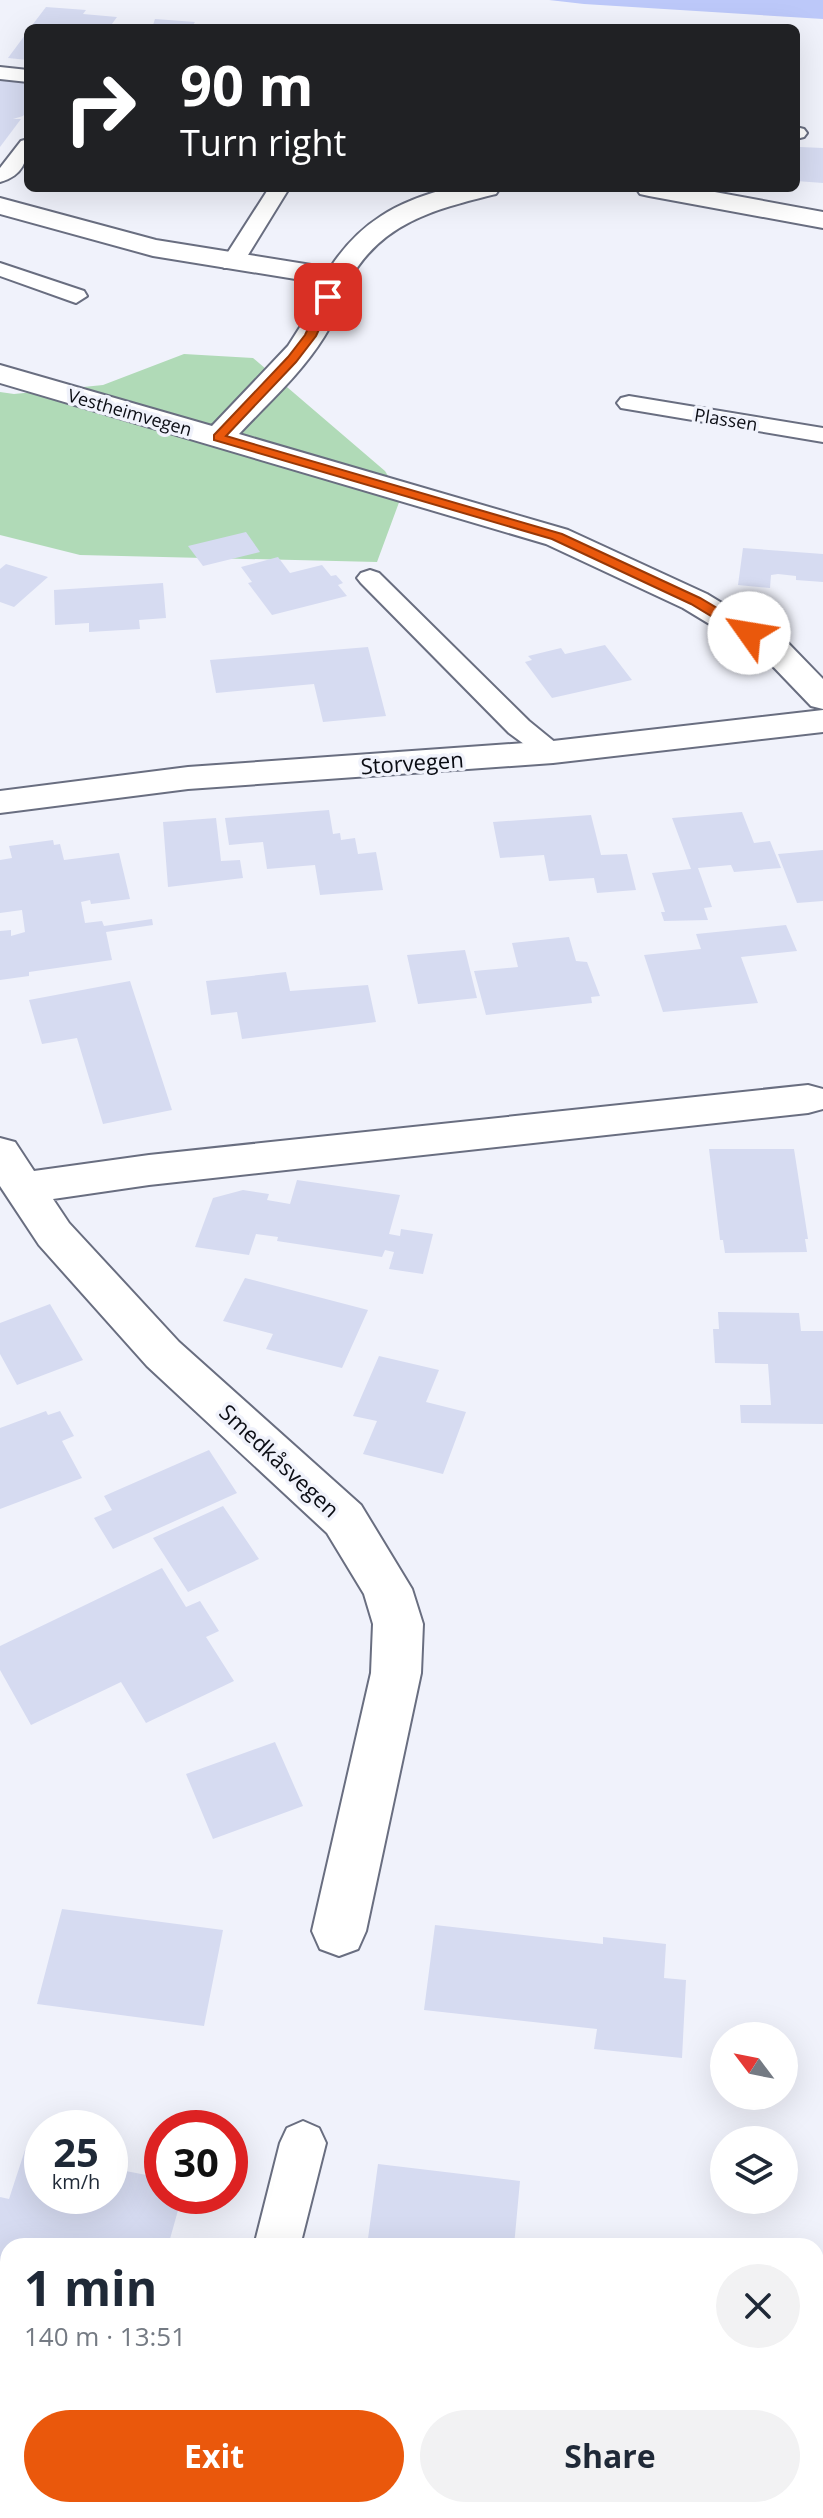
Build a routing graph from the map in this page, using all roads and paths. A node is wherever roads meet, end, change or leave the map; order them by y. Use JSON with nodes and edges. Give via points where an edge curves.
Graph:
{"nodes":[{"id":1,"x":0,"y":73,"type":"edge"},
{"id":2,"x":24,"y":76,"type":"edge"},
{"id":3,"x":24,"y":150,"type":"edge"},
{"id":4,"x":0,"y":176,"type":"edge"},
{"id":5,"x":277,"y":192,"type":"edge"},
{"id":6,"x":466,"y":192,"type":"edge"},
{"id":7,"x":671,"y":192,"type":"edge"},
{"id":8,"x":0,"y":206,"type":"edge"},
{"id":9,"x":823,"y":220,"type":"edge"},
{"id":10,"x":232,"y":263,"type":"junction"},
{"id":11,"x":0,"y":269,"type":"edge"},
{"id":12,"x":337,"y":277,"type":"junction"},
{"id":13,"x":76,"y":296,"type":"dead end"},
{"id":14,"x":0,"y":374,"type":"edge"},
{"id":15,"x":629,"y":403,"type":"dead end"},
{"id":16,"x":823,"y":435,"type":"edge"},
{"id":17,"x":218,"y":438,"type":"junction"},
{"id":18,"x":370,"y":578,"type":"dead end"},
{"id":19,"x":823,"y":699,"type":"edge"},
{"id":20,"x":823,"y":721,"type":"edge"},
{"id":21,"x":553,"y":752,"type":"junction"},
{"id":22,"x":0,"y":802,"type":"edge"},
{"id":23,"x":808,"y":1099,"type":"dead end"},
{"id":24,"x":11,"y":1171,"type":"edge"},
{"id":25,"x":339,"y":1931,"type":"dead end"},
{"id":26,"x":303,"y":2143,"type":"dead end"},
{"id":27,"x":279,"y":2238,"type":"edge"}],
"edges":[{"from":1,"to":2,"type":"lane"},
{"from":3,"to":4,"type":"lane"},
{"from":5,"to":10,"type":"lane"},
{"from":6,"to":12,"type":"street","via":[[391,218],[369,235]]},
{"from":7,"to":9,"type":"street"},
{"from":8,"to":10,"type":"street","via":[[153,248]]},
{"from":10,"to":12,"type":"street"},
{"from":11,"to":13,"type":"lane"},
{"from":12,"to":17,"type":"street","via":[[310,336]]},
{"from":14,"to":17,"type":"street","name":"Vestheimvegen"},
{"from":15,"to":16,"type":"lane","name":"Plassen"},
{"from":17,"to":19,"type":"street","name":"Vestheimvegen","via":[[582,547],[695,601],[776,650]]},
{"from":18,"to":21,"type":"lane","via":[[519,727]]},
{"from":20,"to":21,"type":"street","name":"Storvegen"},
{"from":21,"to":22,"type":"street","name":"Storvegen","via":[[188,778]]},
{"from":23,"to":24,"type":"street","name":"Smedkåsvegen","via":[[149,1170]]},
{"from":24,"to":25,"type":"street","name":"Smedkåsvegen","via":[[54,1234],[163,1354],[344,1519],[387,1589],[398,1624],[396,1673]]},
{"from":26,"to":27,"type":"lane"}]}
